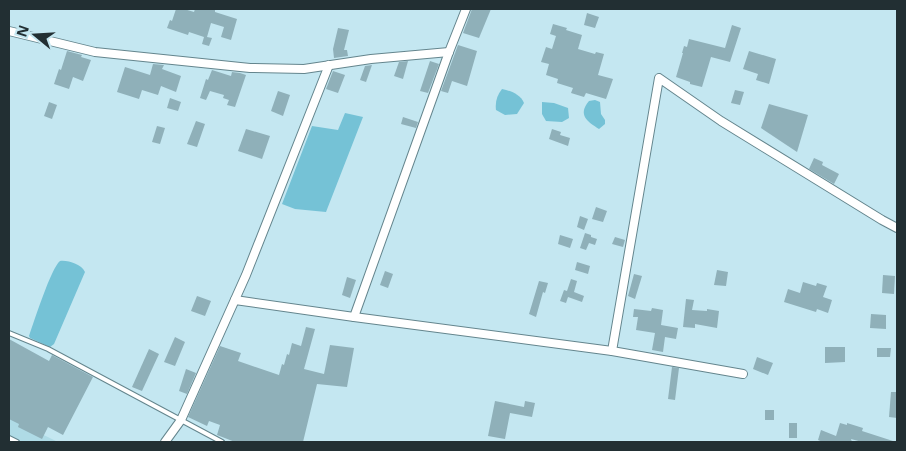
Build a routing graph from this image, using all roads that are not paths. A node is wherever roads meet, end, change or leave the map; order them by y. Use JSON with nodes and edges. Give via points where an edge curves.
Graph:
{"nodes":[{"id":1,"x":466,"y":9,"type":"edge"},
{"id":2,"x":9,"y":31,"type":"edge"},
{"id":3,"x":449,"y":52,"type":"junction"},
{"id":4,"x":329,"y":65,"type":"junction"},
{"id":5,"x":897,"y":228,"type":"edge"},
{"id":6,"x":235,"y":300,"type":"junction"},
{"id":7,"x":354,"y":317,"type":"junction"},
{"id":8,"x":9,"y":333,"type":"edge"},
{"id":9,"x":612,"y":351,"type":"junction"},
{"id":10,"x":743,"y":374,"type":"dead end"},
{"id":11,"x":181,"y":420,"type":"junction"},
{"id":12,"x":9,"y":438,"type":"edge"},
{"id":13,"x":17,"y":442,"type":"edge"},
{"id":14,"x":166,"y":442,"type":"edge"},
{"id":15,"x":222,"y":442,"type":"edge"}],
"edges":[{"from":1,"to":3,"type":"street"},
{"from":2,"to":4,"type":"street","via":[[94,52],[250,68],[304,69]]},
{"from":3,"to":4,"type":"street"},
{"from":3,"to":7,"type":"street"},
{"from":4,"to":6,"type":"street"},
{"from":5,"to":9,"type":"street","via":[[721,121],[659,78]]},
{"from":6,"to":7,"type":"street"},
{"from":6,"to":11,"type":"street"},
{"from":7,"to":9,"type":"street"},
{"from":8,"to":11,"type":"lane","via":[[48,349]]},
{"from":9,"to":10,"type":"street"},
{"from":11,"to":14,"type":"street"},
{"from":11,"to":15,"type":"lane"},
{"from":12,"to":13,"type":"lane"}]}
